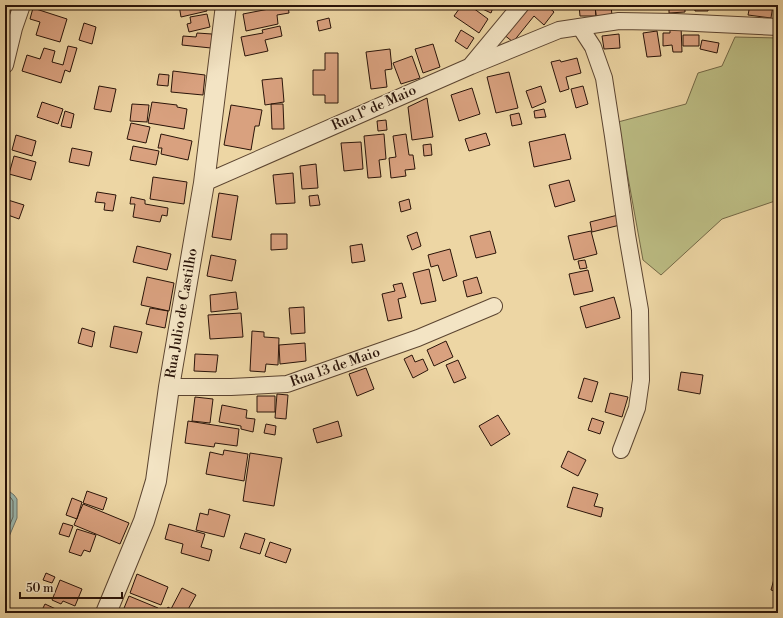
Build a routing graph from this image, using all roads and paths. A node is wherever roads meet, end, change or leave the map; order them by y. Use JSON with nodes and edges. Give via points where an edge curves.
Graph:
{"nodes":[{"id":1,"x":22,"y":5,"type":"edge"},
{"id":2,"x":226,"y":5,"type":"edge"},
{"id":3,"x":521,"y":5,"type":"edge"},
{"id":4,"x":580,"y":27,"type":"junction"},
{"id":5,"x":778,"y":27,"type":"edge"},
{"id":6,"x":5,"y":65,"type":"edge"},
{"id":7,"x":471,"y":66,"type":"junction"},
{"id":8,"x":204,"y":183,"type":"junction"},
{"id":9,"x":494,"y":306,"type":"dead end"},
{"id":10,"x":169,"y":387,"type":"junction"},
{"id":11,"x":621,"y":450,"type":"dead end"},
{"id":12,"x":106,"y":613,"type":"edge"}],
"edges":[{"from":1,"to":6,"type":"street"},
{"from":2,"to":8,"type":"street","name":"Rua Julio de Castilho"},
{"from":3,"to":7,"type":"street","name":"Rua 1º de Maio"},
{"from":4,"to":5,"type":"street","via":[[620,21]]},
{"from":4,"to":7,"type":"street","via":[[559,30]]},
{"from":4,"to":11,"type":"street","via":[[593,47],[604,78],[640,310],[641,380],[636,408]]},
{"from":7,"to":8,"type":"street","name":"Rua 1º de Maio"},
{"from":8,"to":10,"type":"street","name":"Rua Julio de Castilho"},
{"from":9,"to":10,"type":"street","name":"Rua 13 de Maio","via":[[418,338],[287,384]]},
{"from":10,"to":12,"type":"street","name":"Rua Julio de Castilho","via":[[156,481],[144,521]]}]}
